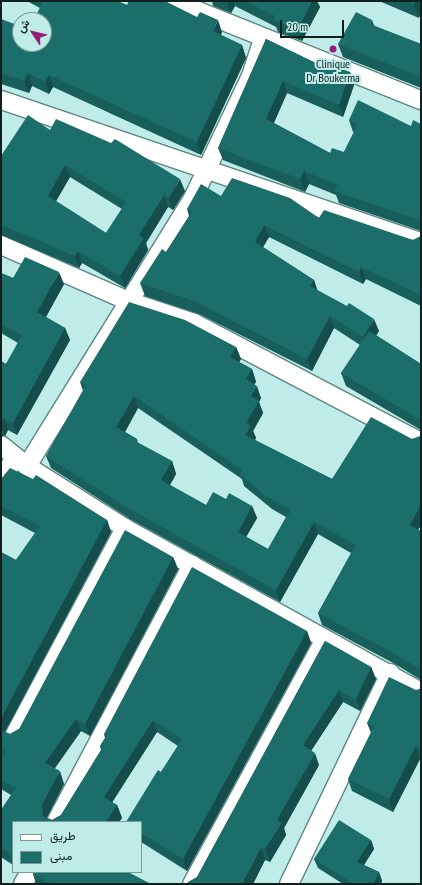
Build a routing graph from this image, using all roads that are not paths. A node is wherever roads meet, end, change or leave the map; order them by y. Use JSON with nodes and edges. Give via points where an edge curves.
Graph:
{"nodes":[{"id":1,"x":173,"y":1,"type":"edge"},
{"id":2,"x":263,"y":40,"type":"junction"},
{"id":3,"x":1,"y":100,"type":"edge"},
{"id":4,"x":421,"y":100,"type":"edge"},
{"id":5,"x":205,"y":167,"type":"junction"},
{"id":6,"x":421,"y":242,"type":"edge"},
{"id":7,"x":1,"y":245,"type":"edge"},
{"id":8,"x":128,"y":301,"type":"junction"},
{"id":9,"x":421,"y":442,"type":"edge"},
{"id":10,"x":1,"y":445,"type":"edge"},
{"id":11,"x":21,"y":461,"type":"junction"},
{"id":12,"x":1,"y":482,"type":"edge"},
{"id":13,"x":125,"y":528,"type":"junction"},
{"id":14,"x":192,"y":565,"type":"junction"},
{"id":15,"x":324,"y":641,"type":"junction"},
{"id":16,"x":390,"y":673,"type":"junction"},
{"id":17,"x":421,"y":692,"type":"edge"},
{"id":18,"x":14,"y":736,"type":"edge"},
{"id":19,"x":57,"y":821,"type":"edge"},
{"id":20,"x":29,"y":873,"type":"edge"},
{"id":21,"x":23,"y":884,"type":"edge"},
{"id":22,"x":192,"y":884,"type":"edge"},
{"id":23,"x":289,"y":884,"type":"edge"}],
"edges":[{"from":1,"to":2,"type":"street"},
{"from":2,"to":4,"type":"street"},
{"from":2,"to":5,"type":"street","via":[[251,76]]},
{"from":3,"to":5,"type":"street","via":[[18,109]]},
{"from":5,"to":6,"type":"street"},
{"from":5,"to":8,"type":"street","via":[[193,198]]},
{"from":7,"to":8,"type":"street"},
{"from":8,"to":9,"type":"street","via":[[194,323]]},
{"from":8,"to":11,"type":"street"},
{"from":10,"to":11,"type":"street"},
{"from":11,"to":12,"type":"street"},
{"from":11,"to":13,"type":"street"},
{"from":13,"to":14,"type":"street"},
{"from":13,"to":18,"type":"street"},
{"from":14,"to":15,"type":"street","via":[[255,598]]},
{"from":14,"to":19,"type":"street"},
{"from":15,"to":16,"type":"street"},
{"from":15,"to":22,"type":"street"},
{"from":16,"to":17,"type":"street"},
{"from":16,"to":23,"type":"street"},
{"from":20,"to":21,"type":"street"}]}
